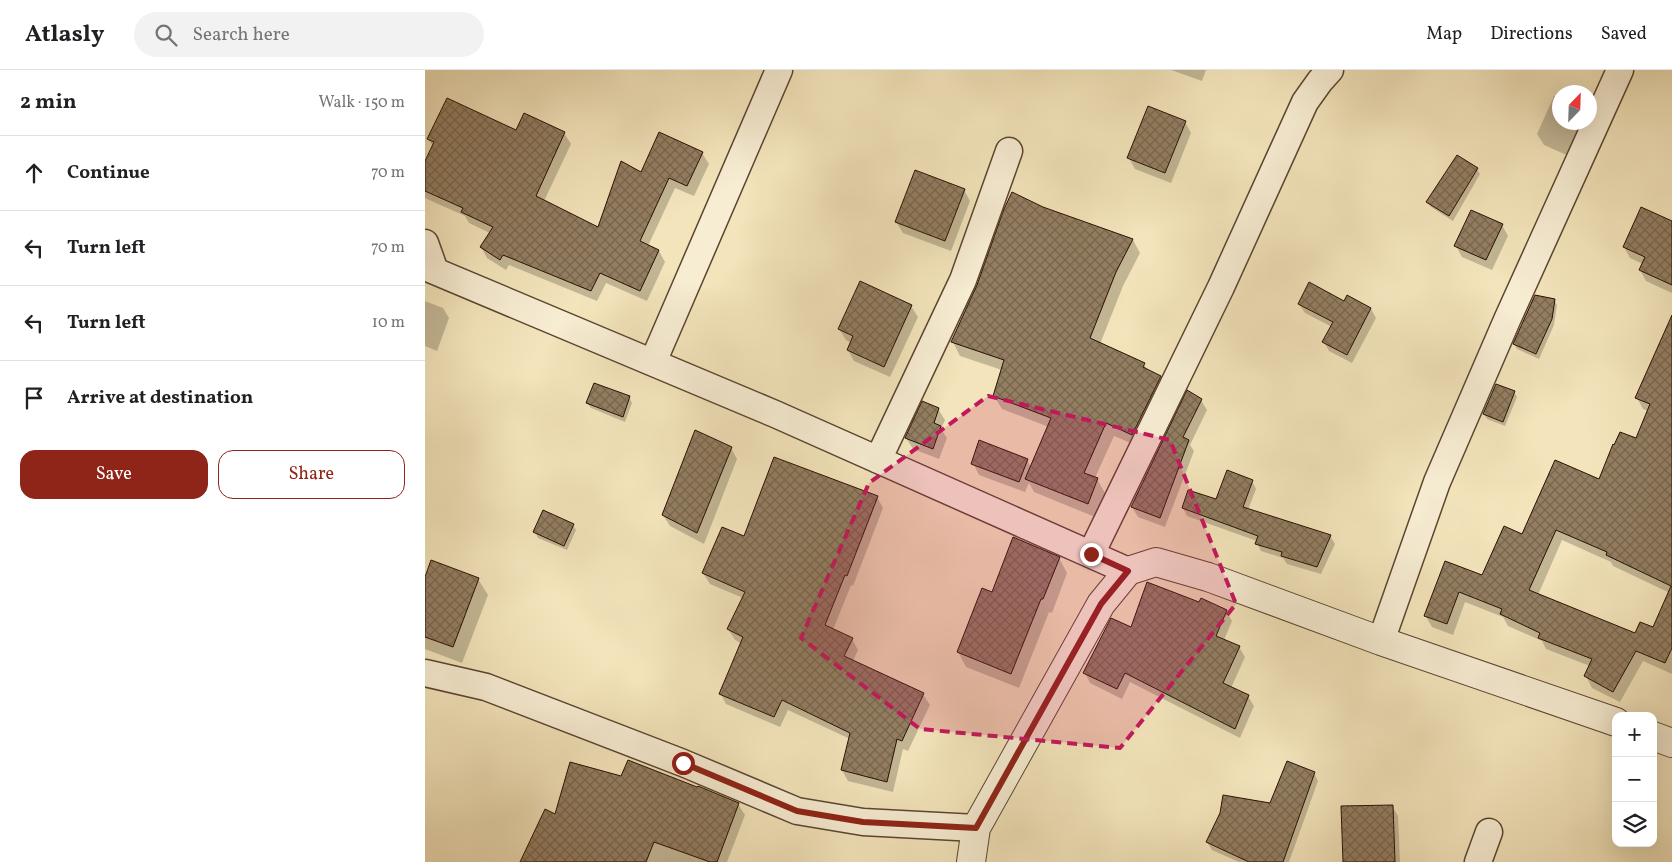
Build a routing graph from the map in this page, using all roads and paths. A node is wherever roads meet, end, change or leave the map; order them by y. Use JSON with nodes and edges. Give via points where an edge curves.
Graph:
{"nodes":[{"id":1,"x":779,"y":70,"type":"edge"},
{"id":2,"x":1330,"y":70,"type":"edge"},
{"id":3,"x":1613,"y":72,"type":"edge"},
{"id":4,"x":1009,"y":151,"type":"dead end"},
{"id":5,"x":425,"y":243,"type":"edge"},
{"id":6,"x":430,"y":269,"type":"edge"},
{"id":7,"x":653,"y":362,"type":"junction"},
{"id":8,"x":878,"y":460,"type":"junction"},
{"id":9,"x":1091,"y":554,"type":"junction"},
{"id":10,"x":1128,"y":571,"type":"junction"},
{"id":11,"x":1381,"y":641,"type":"junction"},
{"id":12,"x":425,"y":673,"type":"edge"},
{"id":13,"x":1612,"y":721,"type":"edge"},
{"id":14,"x":1657,"y":737,"type":"edge"},
{"id":15,"x":1672,"y":743,"type":"edge"},
{"id":16,"x":976,"y":828,"type":"junction"},
{"id":17,"x":1489,"y":832,"type":"dead end"},
{"id":18,"x":971,"y":862,"type":"edge"},
{"id":19,"x":1478,"y":862,"type":"edge"}],
"edges":[{"from":1,"to":7,"type":"street"},
{"from":2,"to":9,"type":"street","via":[[1305,102],[1221,287]]},
{"from":3,"to":11,"type":"street","via":[[1437,482]]},
{"from":4,"to":8,"type":"street","via":[[963,280]]},
{"from":5,"to":6,"type":"street"},
{"from":6,"to":7,"type":"street"},
{"from":7,"to":8,"type":"street"},
{"from":8,"to":9,"type":"street"},
{"from":9,"to":10,"type":"street"},
{"from":10,"to":11,"type":"street","via":[[1156,562],[1208,577]]},
{"from":10,"to":16,"type":"street","via":[[1101,604]]},
{"from":11,"to":13,"type":"street"},
{"from":12,"to":16,"type":"street","via":[[487,687],[797,811],[863,822]]},
{"from":14,"to":15,"type":"street"},
{"from":16,"to":18,"type":"street"},
{"from":17,"to":19,"type":"street"}]}
